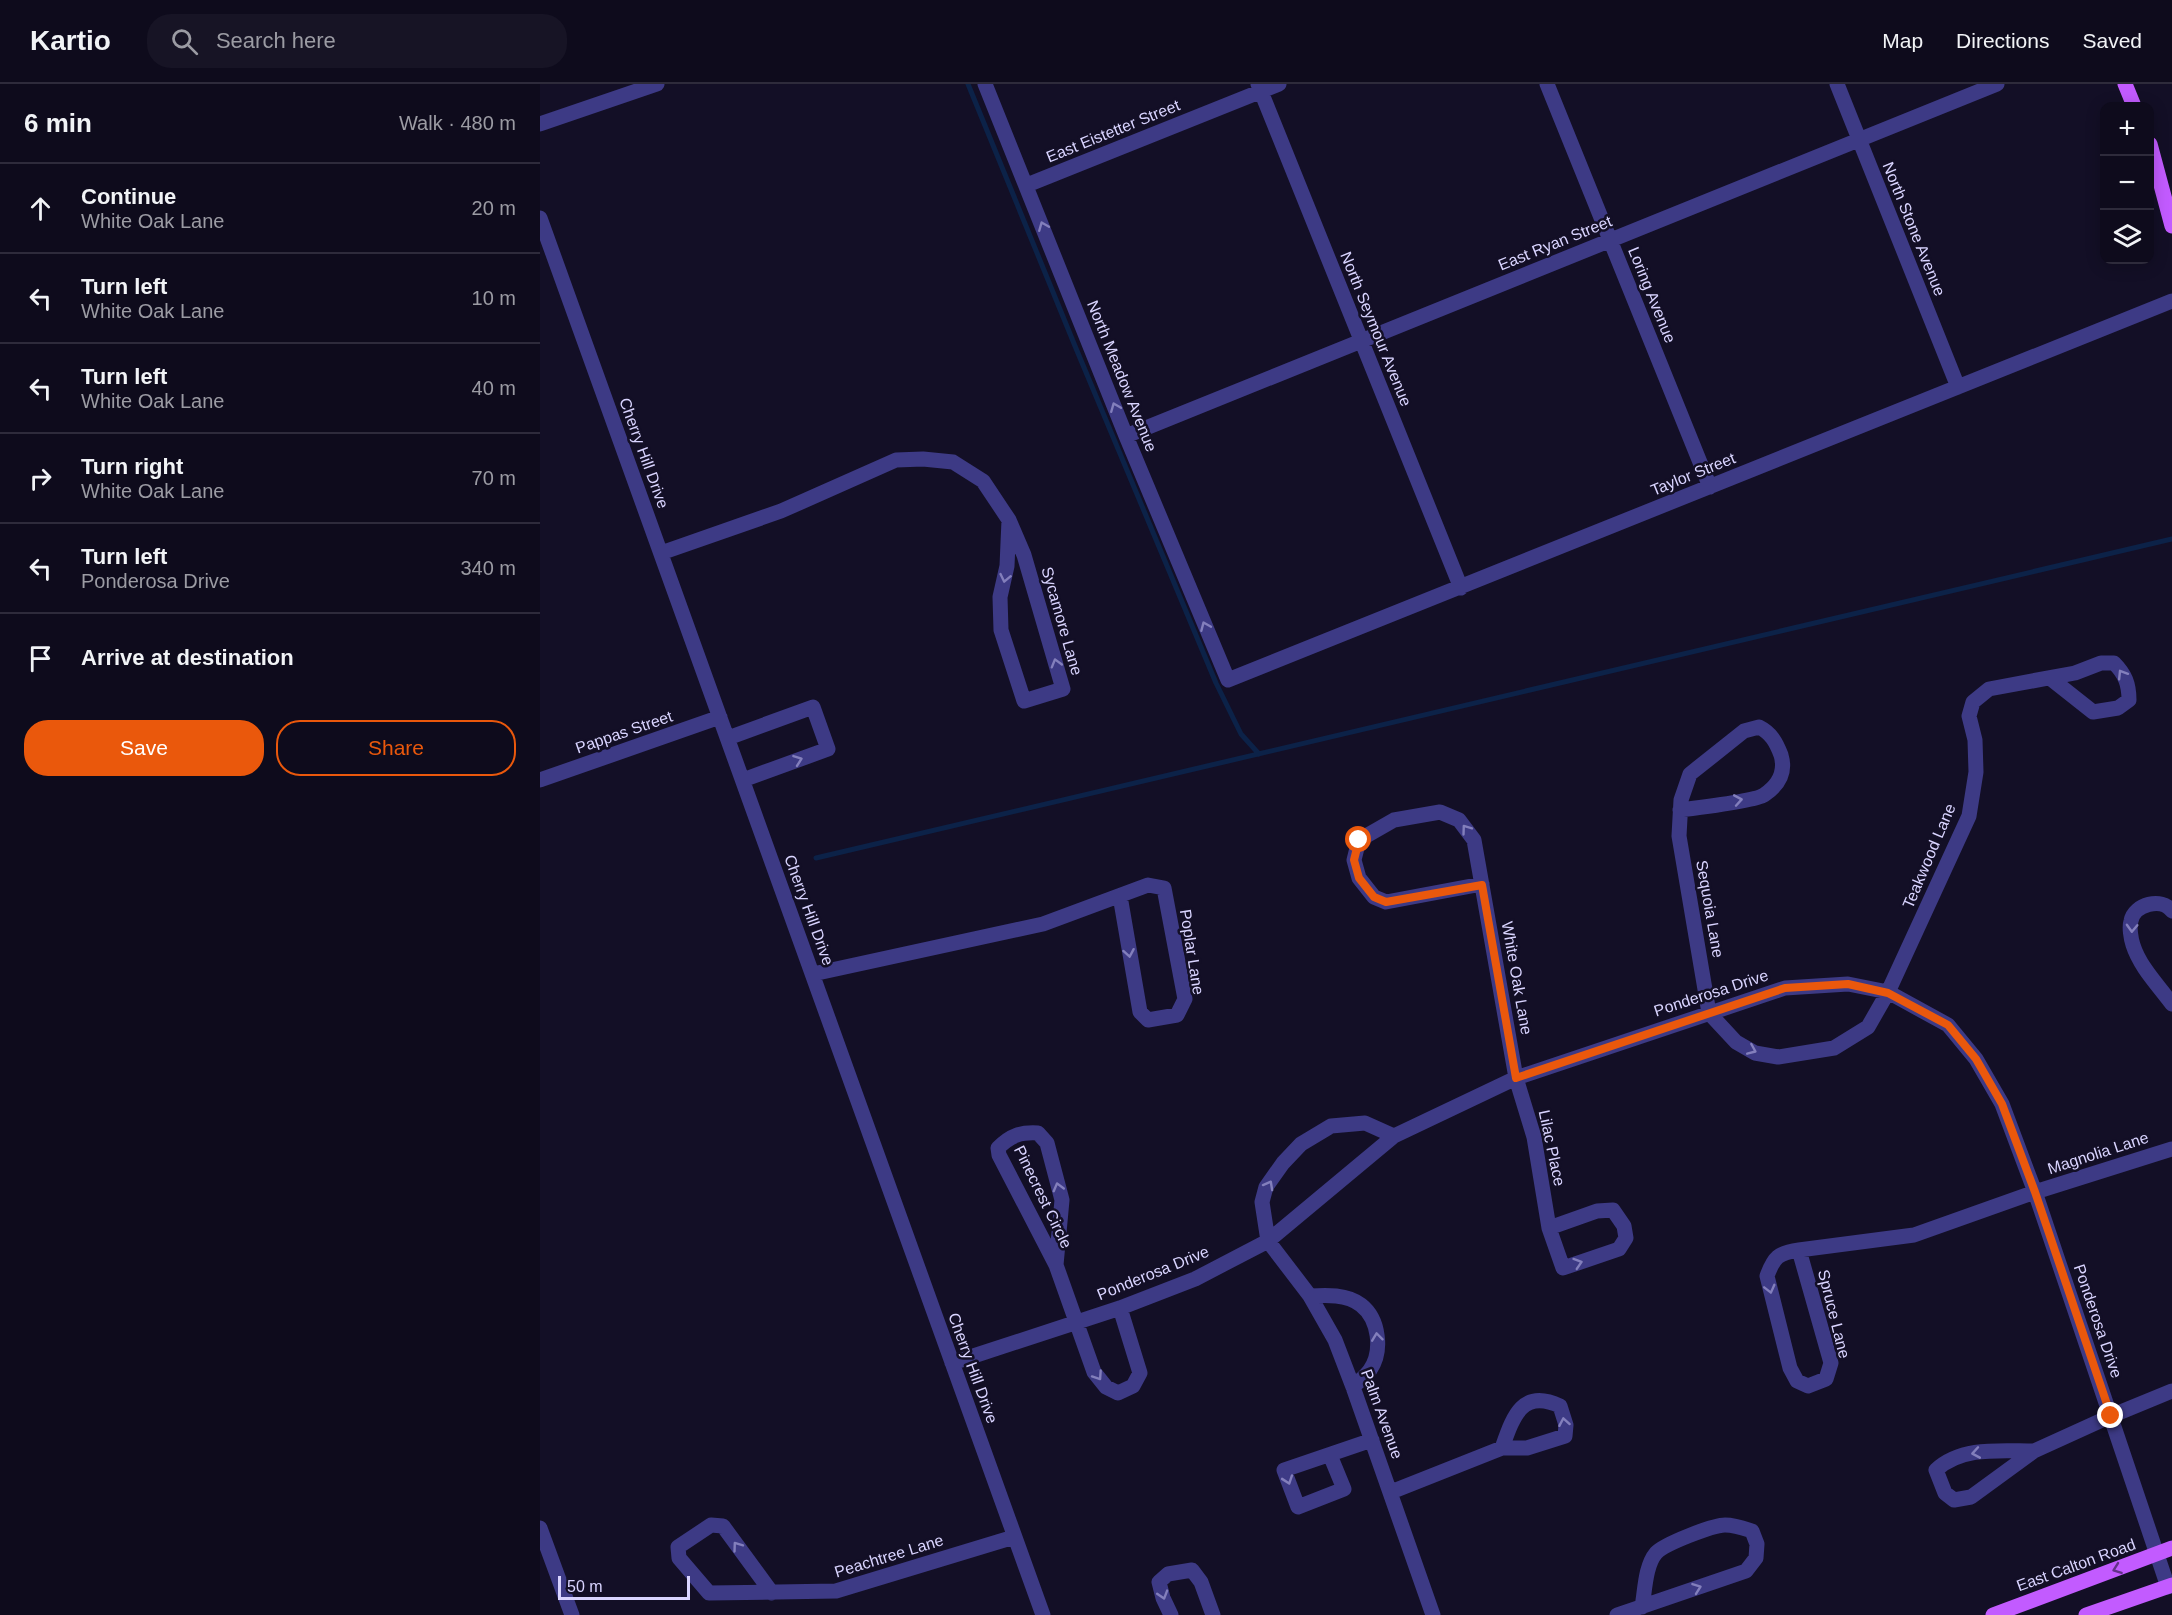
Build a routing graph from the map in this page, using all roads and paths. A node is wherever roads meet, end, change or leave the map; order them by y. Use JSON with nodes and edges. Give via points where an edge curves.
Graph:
{"nodes":[{"id":1,"x":657,"y":84,"type":"edge"},
{"id":2,"x":985,"y":84,"type":"edge"},
{"id":3,"x":1279,"y":84,"type":"edge"},
{"id":4,"x":1547,"y":84,"type":"edge"},
{"id":5,"x":1837,"y":84,"type":"edge"},
{"id":6,"x":1997,"y":84,"type":"edge"},
{"id":7,"x":2126,"y":84,"type":"edge"},
{"id":8,"x":1260,"y":88,"type":"edge"},
{"id":9,"x":2133,"y":102,"type":"edge"},
{"id":10,"x":540,"y":124,"type":"edge"},
{"id":11,"x":1859,"y":140,"type":"junction"},
{"id":12,"x":2153,"y":156,"type":"edge"},
{"id":13,"x":1027,"y":185,"type":"junction"},
{"id":14,"x":540,"y":218,"type":"edge"},
{"id":15,"x":2172,"y":226,"type":"edge"},
{"id":16,"x":1610,"y":240,"type":"junction"},
{"id":17,"x":2172,"y":301,"type":"edge"},
{"id":18,"x":1361,"y":341,"type":"junction"},
{"id":19,"x":1958,"y":387,"type":"junction"},
{"id":20,"x":1126,"y":436,"type":"junction"},
{"id":21,"x":1710,"y":487,"type":"junction"},
{"id":22,"x":1009,"y":520,"type":"junction"},
{"id":23,"x":661,"y":553,"type":"junction"},
{"id":24,"x":1461,"y":588,"type":"junction"},
{"id":25,"x":2050,"y":678,"type":"junction"},
{"id":26,"x":1228,"y":680,"type":"joint"},
{"id":27,"x":720,"y":717,"type":"junction"},
{"id":28,"x":728,"y":738,"type":"junction"},
{"id":29,"x":540,"y":780,"type":"edge"},
{"id":30,"x":743,"y":780,"type":"junction"},
{"id":31,"x":1680,"y":810,"type":"junction"},
{"id":32,"x":1482,"y":885,"type":"junction"},
{"id":33,"x":1120,"y":896,"type":"junction"},
{"id":34,"x":2172,"y":911,"type":"edge"},
{"id":35,"x":813,"y":974,"type":"junction"},
{"id":36,"x":1888,"y":993,"type":"junction"},
{"id":37,"x":2172,"y":1004,"type":"edge"},
{"id":38,"x":1709,"y":1012,"type":"junction"},
{"id":39,"x":1516,"y":1078,"type":"junction"},
{"id":40,"x":1394,"y":1136,"type":"junction"},
{"id":41,"x":2172,"y":1149,"type":"edge"},
{"id":42,"x":2035,"y":1192,"type":"junction"},
{"id":43,"x":1549,"y":1228,"type":"junction"},
{"id":44,"x":1268,"y":1241,"type":"junction"},
{"id":45,"x":1799,"y":1250,"type":"junction"},
{"id":46,"x":1056,"y":1265,"type":"junction"},
{"id":47,"x":1310,"y":1296,"type":"junction"},
{"id":48,"x":1120,"y":1308,"type":"junction"},
{"id":49,"x":1076,"y":1323,"type":"junction"},
{"id":50,"x":952,"y":1363,"type":"junction"},
{"id":51,"x":1353,"y":1387,"type":"junction"},
{"id":52,"x":2172,"y":1392,"type":"edge"},
{"id":53,"x":2111,"y":1416,"type":"junction"},
{"id":54,"x":1372,"y":1440,"type":"junction"},
{"id":55,"x":1502,"y":1448,"type":"dead end"},
{"id":56,"x":2034,"y":1451,"type":"junction"},
{"id":57,"x":1330,"y":1455,"type":"dead end"},
{"id":58,"x":1390,"y":1492,"type":"junction"},
{"id":59,"x":540,"y":1528,"type":"edge"},
{"id":60,"x":1014,"y":1537,"type":"junction"},
{"id":61,"x":2165,"y":1551,"type":"edge"},
{"id":62,"x":2170,"y":1586,"type":"edge"},
{"id":63,"x":772,"y":1593,"type":"junction"},
{"id":64,"x":1642,"y":1607,"type":"junction"},
{"id":65,"x":572,"y":1615,"type":"edge"},
{"id":66,"x":1042,"y":1615,"type":"edge"},
{"id":67,"x":1171,"y":1615,"type":"edge"},
{"id":68,"x":1213,"y":1615,"type":"edge"},
{"id":69,"x":1433,"y":1615,"type":"edge"},
{"id":70,"x":1617,"y":1615,"type":"edge"},
{"id":71,"x":1993,"y":1615,"type":"edge"},
{"id":72,"x":2086,"y":1615,"type":"edge"}],
"edges":[{"from":1,"to":10,"type":"street"},
{"from":2,"to":13,"type":"street","name":"North Meadow Avenue"},
{"from":3,"to":8,"type":"street","name":"East Eistetter Street"},
{"from":4,"to":16,"type":"street","name":"Loring Avenue"},
{"from":5,"to":11,"type":"street","name":"North Stone Avenue"},
{"from":6,"to":11,"type":"street","name":"East Ryan Street"},
{"from":7,"to":9,"type":"main road"},
{"from":8,"to":13,"type":"street","name":"East Eistetter Street"},
{"from":8,"to":18,"type":"street","name":"North Seymour Avenue"},
{"from":11,"to":16,"type":"street","name":"East Ryan Street"},
{"from":11,"to":19,"type":"street","name":"North Stone Avenue"},
{"from":12,"to":15,"type":"main road"},
{"from":20,"to":13,"type":"street","name":"North Meadow Avenue","one_way":true},
{"from":14,"to":23,"type":"street","name":"Cherry Hill Drive"},
{"from":16,"to":18,"type":"street","name":"East Ryan Street"},
{"from":16,"to":21,"type":"street","name":"Loring Avenue"},
{"from":17,"to":19,"type":"street","name":"Taylor Street"},
{"from":18,"to":20,"type":"street","name":"East Ryan Street"},
{"from":18,"to":24,"type":"street","name":"North Seymour Avenue"},
{"from":19,"to":21,"type":"street","name":"Taylor Street"},
{"from":26,"to":20,"type":"street","name":"North Meadow Avenue","one_way":true},
{"from":21,"to":24,"type":"street","name":"Taylor Street"},
{"from":22,"to":22,"type":"street","name":"Sycamore Lane","one_way":true,"via":[[1007,566],[1000,597],[1001,630],[1023,701],[1063,689],[1024,555]]},
{"from":22,"to":23,"type":"street","name":"Sycamore Lane","via":[[983,481],[953,462],[896,460],[781,511]]},
{"from":23,"to":27,"type":"street","name":"Cherry Hill Drive"},
{"from":24,"to":26,"type":"street","name":"Taylor Street"},
{"from":25,"to":25,"type":"street","name":"Teakwood Lane","one_way":true,"via":[[2093,712],[2118,708],[2129,700],[2129,686],[2115,663],[2101,663],[2075,674]]},
{"from":25,"to":36,"type":"street","name":"Teakwood Lane","via":[[1989,689],[1973,702],[1969,716],[1976,772],[1969,816]]},
{"from":27,"to":28,"type":"street","name":"Cherry Hill Drive"},
{"from":27,"to":29,"type":"street","name":"Pappas Street"},
{"from":28,"to":30,"type":"street","name":"Cherry Hill Drive"},
{"from":30,"to":28,"type":"street","one_way":true,"via":[[828,749],[813,706]]},
{"from":30,"to":35,"type":"street","name":"Cherry Hill Drive"},
{"from":31,"to":31,"type":"street","name":"Sequoia Lane","one_way":true,"via":[[1762,796],[1771,789],[1779,781],[1784,766],[1769,732],[1759,727],[1744,731],[1690,774]]},
{"from":31,"to":38,"type":"street","name":"Sequoia Lane","via":[[1679,836]]},
{"from":32,"to":32,"type":"street","name":"White Oak Lane","one_way":true,"via":[[1474,840],[1459,820],[1440,812],[1394,820],[1359,840],[1354,860],[1359,878],[1374,897],[1386,902]]},
{"from":32,"to":39,"type":"street","name":"White Oak Lane"},
{"from":33,"to":33,"type":"street","name":"Poplar Lane","one_way":true,"via":[[1140,1012],[1148,1020],[1177,1015],[1185,999],[1164,888],[1148,885]]},
{"from":33,"to":35,"type":"street","name":"Poplar Lane","via":[[1043,924]]},
{"from":34,"to":37,"type":"street","one_way":true,"via":[[2169,906],[2154,903],[2138,909],[2131,921],[2133,943],[2143,966]]},
{"from":35,"to":50,"type":"street","name":"Cherry Hill Drive"},
{"from":36,"to":38,"type":"street","name":"Ponderosa Drive","via":[[1848,984],[1785,988]]},
{"from":38,"to":36,"type":"street","name":"Teakwood Lane","one_way":true,"via":[[1736,1042],[1755,1053],[1778,1057],[1834,1048],[1868,1027]]},
{"from":36,"to":42,"type":"street","name":"Ponderosa Drive","via":[[1948,1025],[1976,1059],[2002,1104]]},
{"from":38,"to":39,"type":"street","name":"Ponderosa Drive"},
{"from":39,"to":40,"type":"street","name":"Ponderosa Drive"},
{"from":39,"to":43,"type":"street","name":"Lilac Place","via":[[1534,1137]]},
{"from":40,"to":44,"type":"street","name":"Ponderosa Drive"},
{"from":44,"to":40,"type":"street","one_way":true,"via":[[1262,1202],[1266,1187],[1300,1144],[1331,1126],[1365,1123]]},
{"from":41,"to":42,"type":"street","name":"Magnolia Lane"},
{"from":42,"to":45,"type":"street","name":"Spruce Lane","via":[[1914,1235]]},
{"from":42,"to":53,"type":"street","name":"Ponderosa Drive"},
{"from":43,"to":43,"type":"street","name":"Lilac Place","one_way":true,"via":[[1563,1268],[1620,1249],[1626,1238],[1624,1226],[1613,1210],[1597,1210]]},
{"from":44,"to":47,"type":"street","name":"Palm Avenue"},
{"from":44,"to":48,"type":"street","name":"Ponderosa Drive","via":[[1195,1279]]},
{"from":45,"to":45,"type":"street","name":"Spruce Lane","one_way":true,"via":[[1784,1252],[1772,1262],[1767,1276],[1790,1368],[1797,1381],[1808,1386],[1827,1379],[1831,1363]]},
{"from":46,"to":46,"type":"street","name":"Pinecrest Circle","one_way":true,"via":[[1062,1200],[1047,1143],[1038,1133],[1023,1132],[1008,1138],[998,1148],[999,1155]]},
{"from":46,"to":49,"type":"street","name":"Pinecrest Circle"},
{"from":47,"to":51,"type":"street","name":"Palm Avenue","via":[[1335,1340]]},
{"from":51,"to":47,"type":"street","one_way":true,"via":[[1370,1369],[1378,1350],[1375,1322],[1360,1304],[1335,1295]]},
{"from":48,"to":49,"type":"street","name":"Ponderosa Drive"},
{"from":49,"to":48,"type":"street","name":"Pinecrest Circle","one_way":true,"via":[[1094,1372],[1106,1387],[1118,1393],[1133,1386],[1140,1373]]},
{"from":49,"to":50,"type":"street","name":"Ponderosa Drive"},
{"from":50,"to":60,"type":"street","name":"Cherry Hill Drive"},
{"from":51,"to":54,"type":"street","name":"Palm Avenue"},
{"from":52,"to":53,"type":"street"},
{"from":53,"to":56,"type":"street"},
{"from":53,"to":61,"type":"street","name":"Ponderosa Drive"},
{"from":54,"to":57,"type":"street"},
{"from":54,"to":58,"type":"street","name":"Palm Avenue"},
{"from":55,"to":58,"type":"street"},
{"from":56,"to":56,"type":"street","one_way":true,"via":[[1978,1452],[1946,1461],[1936,1470],[1945,1493],[1954,1500],[1971,1497]]},
{"from":58,"to":69,"type":"street","name":"Palm Avenue"},
{"from":59,"to":65,"type":"street"},
{"from":60,"to":63,"type":"street","name":"Peachtree Lane","via":[[836,1591]]},
{"from":60,"to":66,"type":"street","name":"Cherry Hill Drive"},
{"from":61,"to":62,"type":"street","name":"Ponderosa Drive"},
{"from":61,"to":71,"type":"main road","name":"East Calton Road","one_way":true},
{"from":62,"to":72,"type":"main road"},
{"from":63,"to":63,"type":"street","name":"Peachtree Lane","one_way":true,"via":[[723,1526],[711,1525],[678,1547],[679,1558],[709,1593]]},
{"from":64,"to":64,"type":"street","one_way":true,"via":[[1746,1570],[1756,1558],[1757,1544],[1752,1531],[1722,1525],[1672,1542],[1657,1552],[1650,1564]]},
{"from":64,"to":70,"type":"street"},
{"from":68,"to":67,"type":"street","one_way":true,"via":[[1201,1582],[1192,1570],[1168,1574],[1159,1582]]}]}
